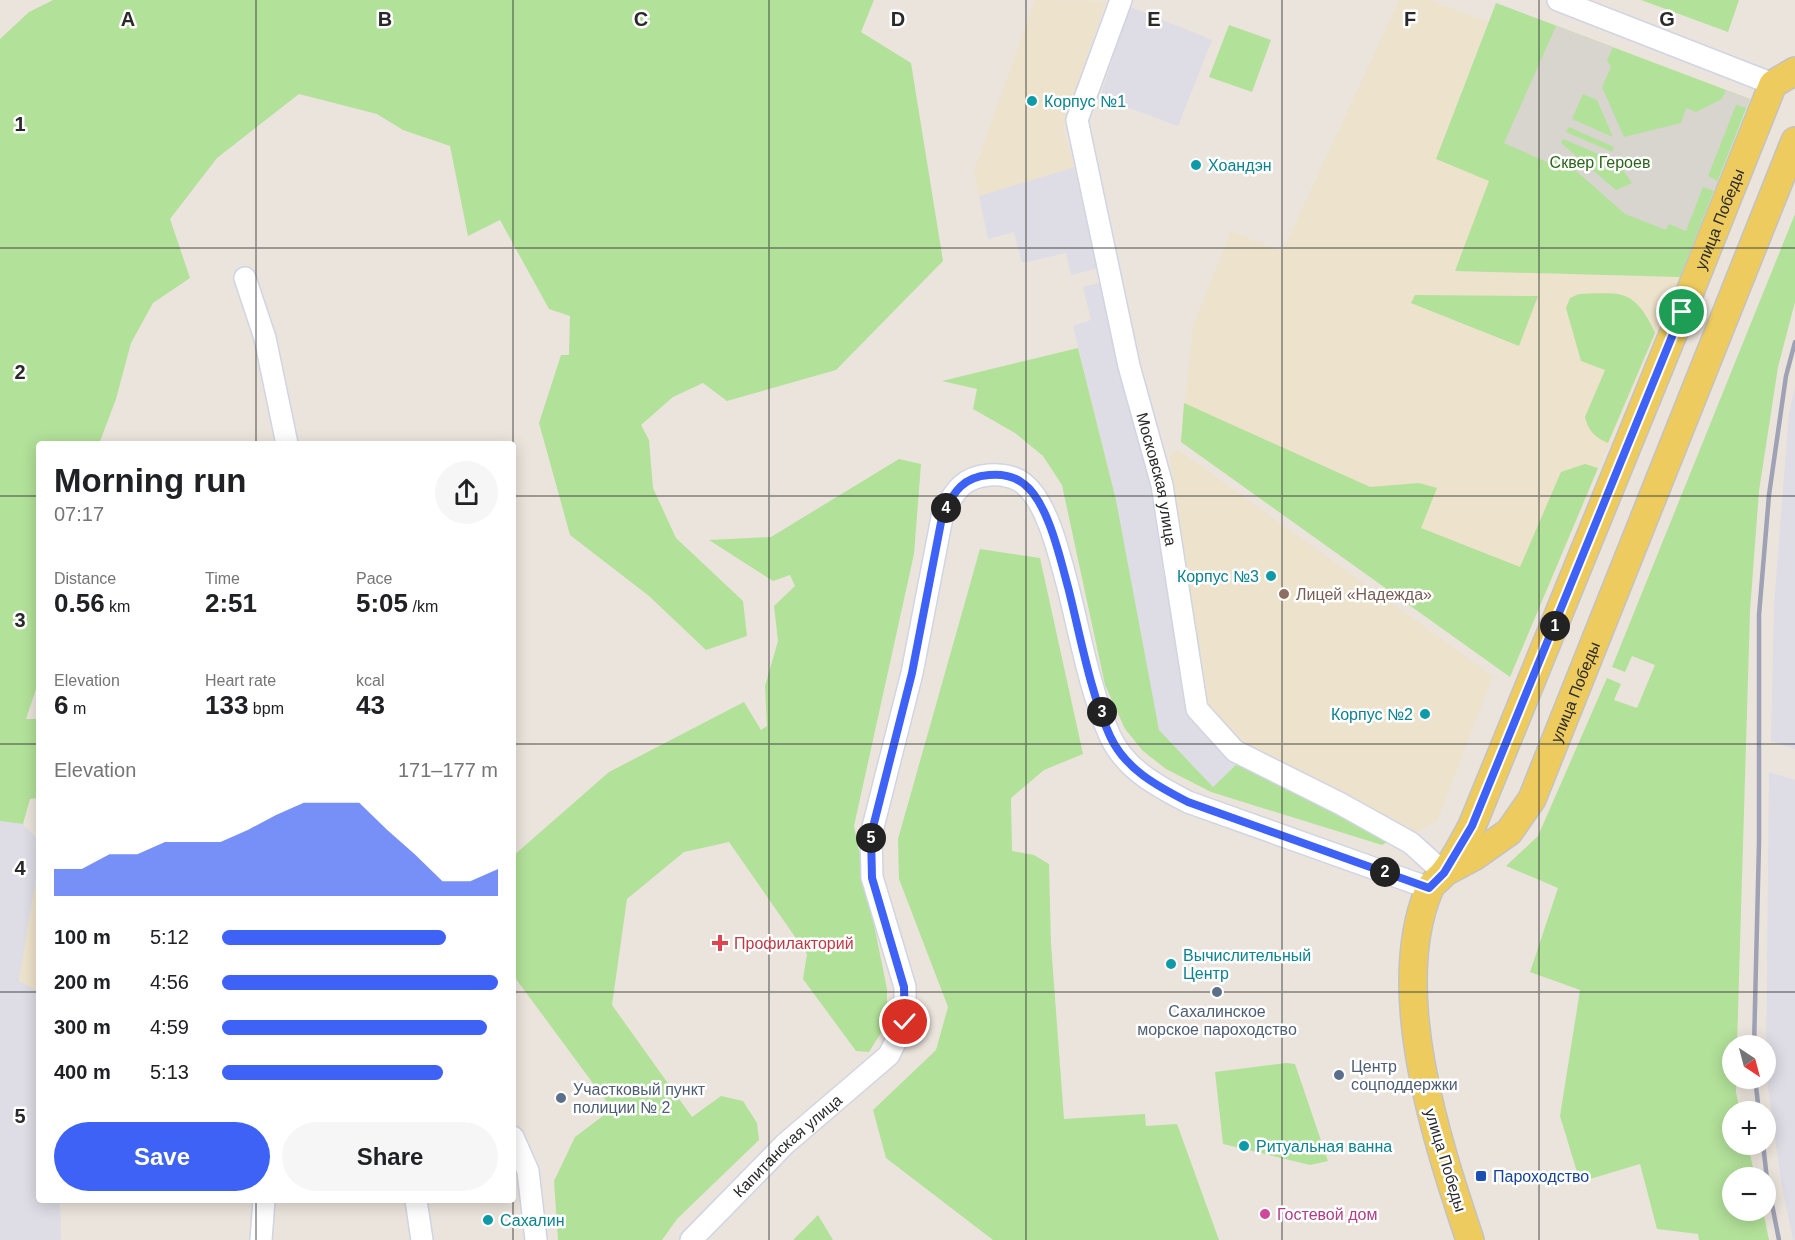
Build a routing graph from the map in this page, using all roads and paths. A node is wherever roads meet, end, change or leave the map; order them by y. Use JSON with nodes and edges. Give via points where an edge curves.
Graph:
{"nodes":[{"id":1,"x":1121,"y":0,"type":"edge"},
{"id":2,"x":1558,"y":0,"type":"edge"},
{"id":3,"x":1784,"y":78,"type":"edge"},
{"id":4,"x":1795,"y":141,"type":"edge"},
{"id":5,"x":245,"y":278,"type":"dead end"},
{"id":6,"x":286,"y":441,"type":"edge"},
{"id":7,"x":1437,"y":880,"type":"junction"},
{"id":8,"x":516,"y":1144,"type":"edge"},
{"id":9,"x":264,"y":1203,"type":"edge"},
{"id":10,"x":416,"y":1203,"type":"edge"},
{"id":11,"x":261,"y":1240,"type":"edge"},
{"id":12,"x":422,"y":1240,"type":"edge"},
{"id":13,"x":536,"y":1240,"type":"edge"},
{"id":14,"x":692,"y":1240,"type":"edge"},
{"id":15,"x":1470,"y":1240,"type":"edge"}],
"edges":[{"from":1,"to":7,"type":"street","name":"Московская улица","via":[[1077,120],[1129,366],[1162,485],[1197,709],[1235,751],[1411,843]]},
{"from":2,"to":3,"type":"street"},
{"from":3,"to":7,"type":"main road","name":"улица Победы","via":[[1682,312],[1472,826]]},
{"from":4,"to":7,"type":"main road","name":"улица Победы","via":[[1532,799],[1509,832]]},
{"from":5,"to":6,"type":"street","via":[[265,338]]},
{"from":7,"to":14,"type":"street","name":"Капитанская улица","via":[[1188,802],[1154,784],[1126,762],[1110,737],[1056,541],[1039,503],[1023,483],[1001,474],[976,476],[955,490],[943,512],[912,673],[871,835],[872,878],[904,987],[905,1022],[889,1055],[785,1144]]},
{"from":7,"to":15,"type":"main road","name":"улица Победы","via":[[1418,930],[1413,976],[1416,1039],[1430,1107]]},
{"from":8,"to":13,"type":"street","via":[[528,1171]]},
{"from":9,"to":11,"type":"street"},
{"from":10,"to":12,"type":"street"}]}
